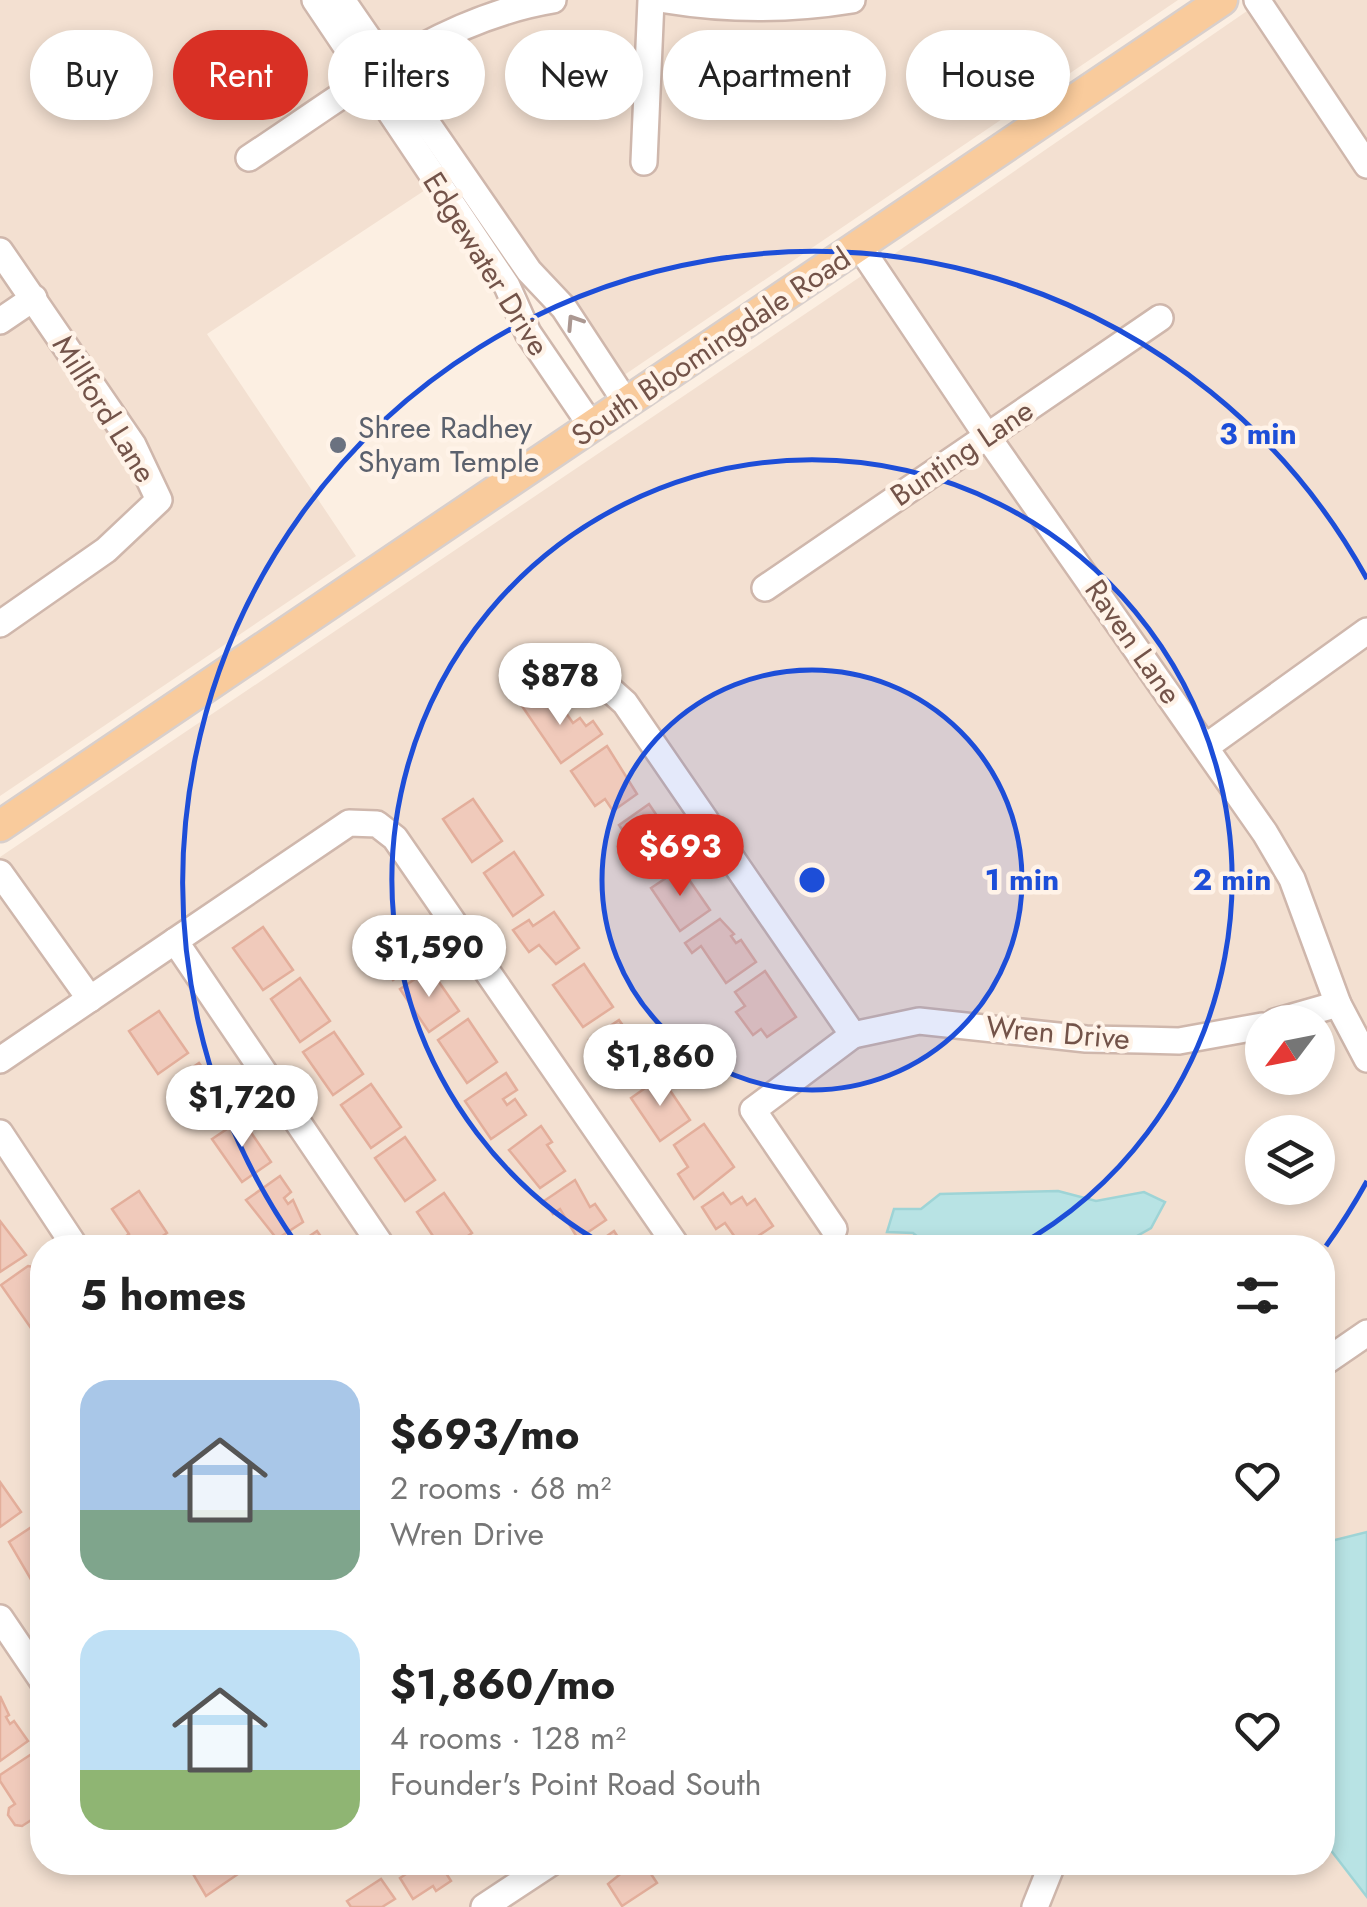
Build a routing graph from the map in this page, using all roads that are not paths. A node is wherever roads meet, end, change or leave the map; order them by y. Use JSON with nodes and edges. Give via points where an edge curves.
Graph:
{"nodes":[{"id":1,"x":315,"y":0,"type":"edge"},
{"id":2,"x":342,"y":0,"type":"edge"},
{"id":3,"x":553,"y":0,"type":"edge"},
{"id":4,"x":651,"y":0,"type":"edge"},
{"id":5,"x":666,"y":0,"type":"edge"},
{"id":6,"x":852,"y":0,"type":"edge"},
{"id":7,"x":1222,"y":0,"type":"edge"},
{"id":8,"x":1257,"y":0,"type":"edge"},
{"id":9,"x":341,"y":30,"type":"edge"},
{"id":10,"x":357,"y":30,"type":"edge"},
{"id":11,"x":452,"y":30,"type":"edge"},
{"id":12,"x":328,"y":106,"type":"edge"},
{"id":13,"x":406,"y":120,"type":"edge"},
{"id":14,"x":414,"y":120,"type":"edge"},
{"id":15,"x":249,"y":158,"type":"dead end"},
{"id":16,"x":644,"y":162,"type":"dead end"},
{"id":17,"x":1367,"y":165,"type":"edge"},
{"id":18,"x":860,"y":246,"type":"junction"},
{"id":19,"x":0,"y":251,"type":"edge"},
{"id":20,"x":34,"y":298,"type":"junction"},
{"id":21,"x":1160,"y":318,"type":"dead end"},
{"id":22,"x":0,"y":321,"type":"edge"},
{"id":23,"x":626,"y":404,"type":"junction"},
{"id":24,"x":592,"y":427,"type":"junction"},
{"id":25,"x":987,"y":436,"type":"junction"},
{"id":26,"x":765,"y":588,"type":"dead end"},
{"id":27,"x":0,"y":624,"type":"edge"},
{"id":28,"x":1367,"y":632,"type":"edge"},
{"id":29,"x":586,"y":668,"type":"dead end"},
{"id":30,"x":1207,"y":746,"type":"junction"},
{"id":31,"x":0,"y":826,"type":"edge"},
{"id":32,"x":0,"y":873,"type":"edge"},
{"id":33,"x":175,"y":942,"type":"junction"},
{"id":34,"x":90,"y":998,"type":"junction"},
{"id":35,"x":1338,"y":1004,"type":"junction"},
{"id":36,"x":1334,"y":1005,"type":"edge"},
{"id":37,"x":1245,"y":1029,"type":"edge"},
{"id":38,"x":853,"y":1035,"type":"junction"},
{"id":39,"x":1367,"y":1059,"type":"edge"},
{"id":40,"x":0,"y":1060,"type":"edge"},
{"id":41,"x":0,"y":1133,"type":"edge"},
{"id":42,"x":834,"y":1229,"type":"dead end"},
{"id":43,"x":67,"y":1235,"type":"edge"},
{"id":44,"x":374,"y":1235,"type":"edge"},
{"id":45,"x":669,"y":1235,"type":"edge"},
{"id":46,"x":1367,"y":1333,"type":"edge"},
{"id":47,"x":1335,"y":1355,"type":"edge"},
{"id":48,"x":0,"y":1618,"type":"edge"},
{"id":49,"x":30,"y":1662,"type":"edge"},
{"id":50,"x":532,"y":1875,"type":"edge"},
{"id":51,"x":1048,"y":1875,"type":"edge"},
{"id":52,"x":484,"y":1907,"type":"edge"},
{"id":53,"x":1035,"y":1907,"type":"edge"}],
"edges":[{"from":1,"to":9,"type":"street","name":"Edgewater Drive"},
{"from":2,"to":10,"type":"street","name":"Edgewater Drive"},
{"from":3,"to":11,"type":"street"},
{"from":4,"to":16,"type":"street"},
{"from":5,"to":6,"type":"street","via":[[736,7]]},
{"from":7,"to":18,"type":"main road","name":"South Bloomingdale Road"},
{"from":8,"to":17,"type":"street"},
{"from":12,"to":15,"type":"street"},
{"from":13,"to":24,"type":"street","name":"Edgewater Drive","via":[[507,286],[528,333]]},
{"from":23,"to":14,"type":"street","name":"Edgewater Drive","one_way":true,"via":[[564,308]]},
{"from":18,"to":23,"type":"main road","name":"South Bloomingdale Road"},
{"from":18,"to":25,"type":"street","name":"Raven Lane"},
{"from":19,"to":20,"type":"street","name":"Millford Lane"},
{"from":20,"to":22,"type":"street"},
{"from":20,"to":27,"type":"street","name":"Millford Lane","via":[[167,501]]},
{"from":21,"to":25,"type":"street","name":"Bunting Lane"},
{"from":23,"to":24,"type":"main road","name":"South Bloomingdale Road"},
{"from":24,"to":31,"type":"main road","name":"South Bloomingdale Road"},
{"from":25,"to":26,"type":"street","name":"Bunting Lane"},
{"from":25,"to":30,"type":"street","name":"Raven Lane"},
{"from":28,"to":30,"type":"street"},
{"from":29,"to":38,"type":"street","via":[[625,703]]},
{"from":30,"to":35,"type":"street","name":"Raven Lane","via":[[1292,879]]},
{"from":32,"to":34,"type":"street"},
{"from":33,"to":34,"type":"street"},
{"from":33,"to":44,"type":"street"},
{"from":33,"to":45,"type":"street","via":[[338,828],[377,824],[395,838]]},
{"from":34,"to":40,"type":"street"},
{"from":35,"to":36,"type":"street"},
{"from":35,"to":39,"type":"street","name":"Raven Lane"},
{"from":37,"to":38,"type":"street","name":"Wren Drive","via":[[1179,1040],[1086,1039],[919,1021]]},
{"from":38,"to":42,"type":"street","name":"Wren Drive","via":[[753,1110]]},
{"from":41,"to":43,"type":"street"},
{"from":46,"to":47,"type":"street"},
{"from":48,"to":49,"type":"street"},
{"from":50,"to":52,"type":"street"},
{"from":51,"to":53,"type":"street"}]}
